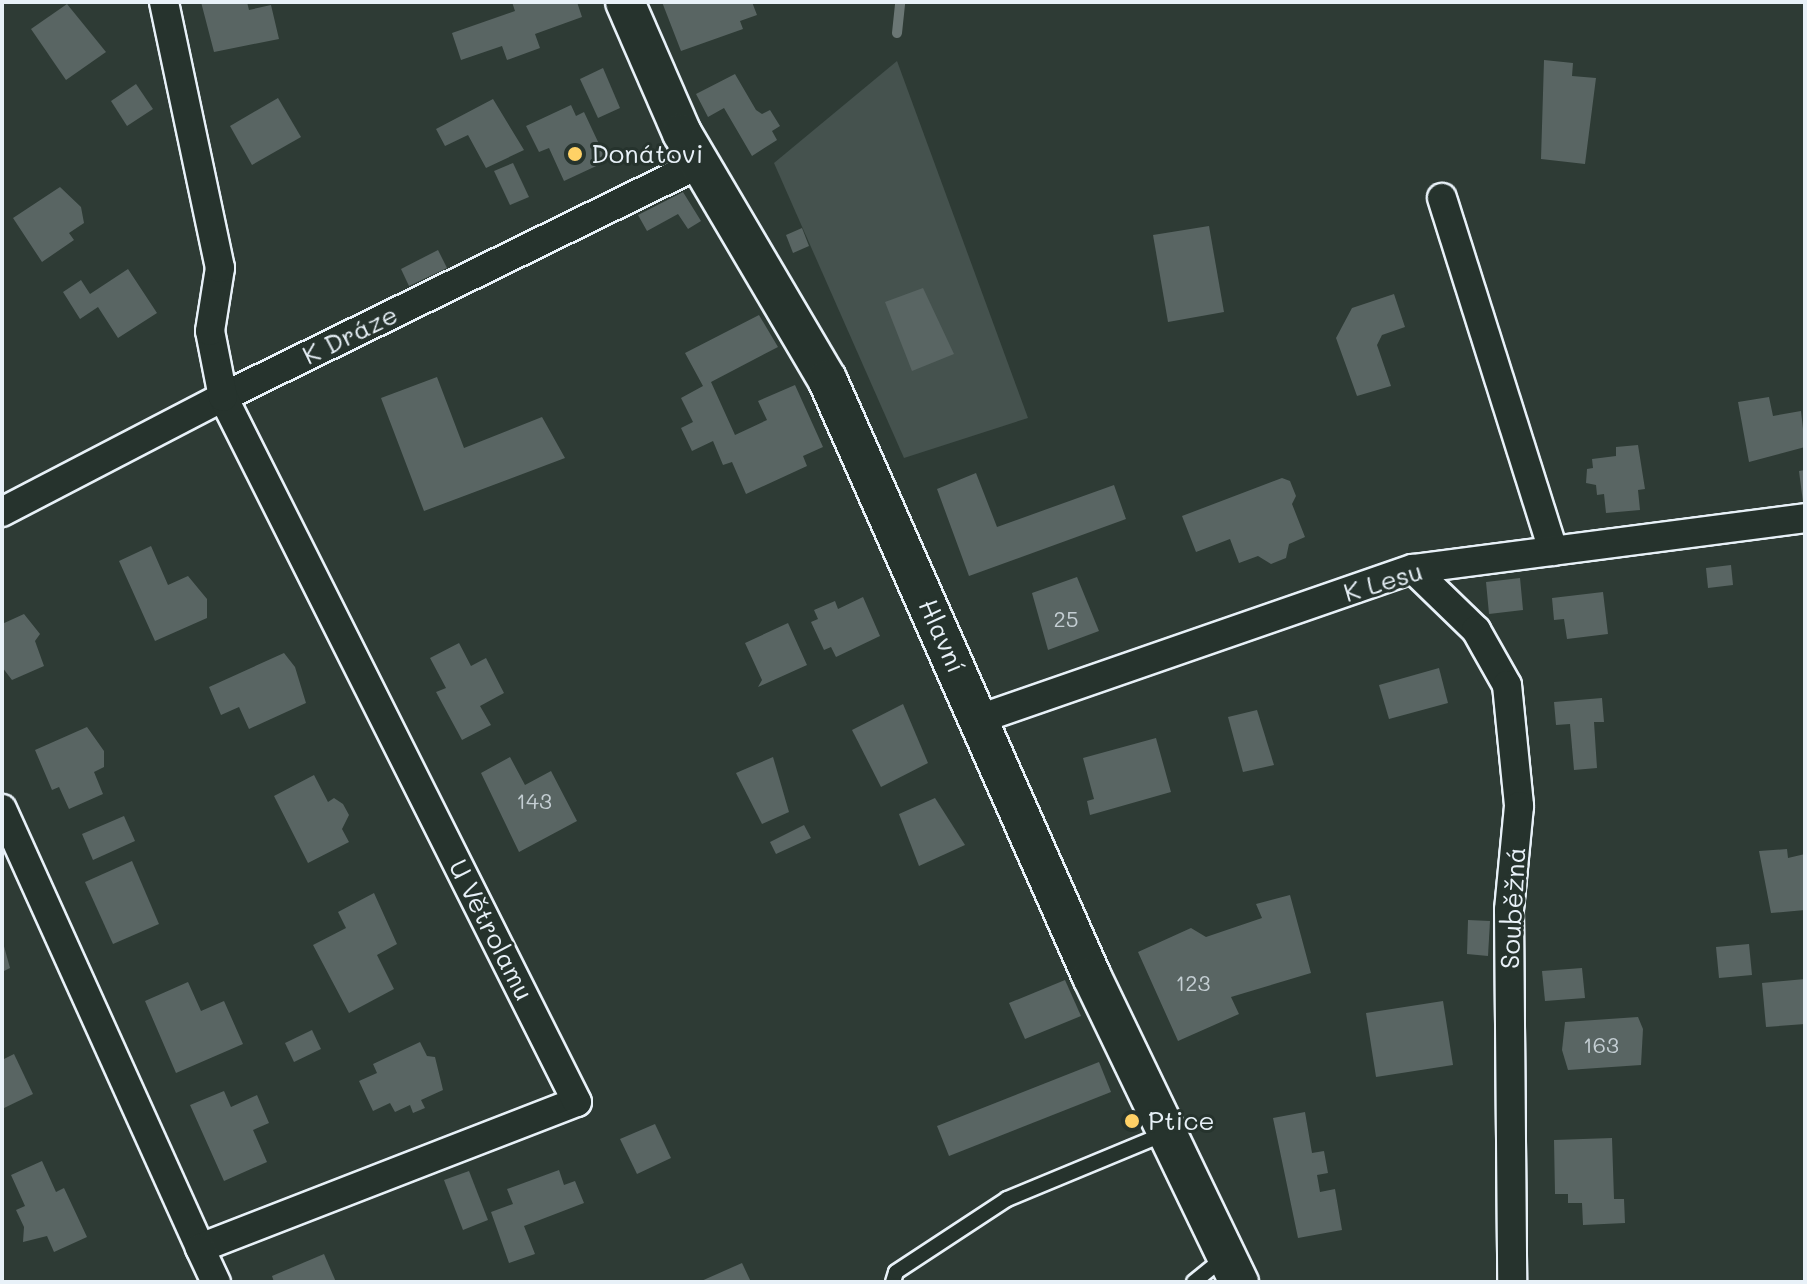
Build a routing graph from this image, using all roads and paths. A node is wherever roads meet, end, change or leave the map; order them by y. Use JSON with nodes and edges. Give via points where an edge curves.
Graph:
{"nodes":[{"id":1,"x":164,"y":2,"type":"edge"},
{"id":2,"x":625,"y":2,"type":"edge"},
{"id":3,"x":701,"y":163,"type":"junction"},
{"id":4,"x":1442,"y":198,"type":"dead end"},
{"id":5,"x":223,"y":397,"type":"junction"},
{"id":6,"x":2,"y":512,"type":"edge"},
{"id":7,"x":1805,"y":518,"type":"edge"},
{"id":8,"x":1553,"y":551,"type":"junction"},
{"id":9,"x":1413,"y":569,"type":"junction"},
{"id":10,"x":979,"y":719,"type":"junction"},
{"id":11,"x":2,"y":809,"type":"edge"},
{"id":12,"x":1167,"y":1133,"type":"junction"},
{"id":13,"x":200,"y":1248,"type":"junction"},
{"id":14,"x":1232,"y":1269,"type":"edge"},
{"id":15,"x":216,"y":1282,"type":"edge"},
{"id":16,"x":893,"y":1282,"type":"edge"},
{"id":17,"x":1194,"y":1282,"type":"edge"},
{"id":18,"x":1512,"y":1282,"type":"edge"}],
"edges":[{"from":1,"to":5,"type":"street","via":[[220,268],[210,331]]},
{"from":2,"to":3,"type":"main road","name":"Hlavní","via":[[661,93]]},
{"from":3,"to":5,"type":"street","name":"K Dráze"},
{"from":3,"to":10,"type":"main road","name":"Hlavní","via":[[827,379]]},
{"from":4,"to":8,"type":"street"},
{"from":5,"to":6,"type":"street","name":"K Dráze"},
{"from":5,"to":13,"type":"street","name":"U Větrolamu","via":[[577,1102]]},
{"from":7,"to":8,"type":"street","name":"K Lesu"},
{"from":8,"to":9,"type":"street","name":"K Lesu"},
{"from":9,"to":10,"type":"street","name":"K Lesu"},
{"from":9,"to":18,"type":"street","name":"Souběžná","via":[[1476,630],[1507,685],[1519,806],[1509,910]]},
{"from":10,"to":12,"type":"main road","name":"Hlavní"},
{"from":11,"to":13,"type":"street"},
{"from":12,"to":14,"type":"main road","name":"Hlavní"},
{"from":12,"to":16,"type":"lane","via":[[1007,1199],[896,1272]]},
{"from":13,"to":15,"type":"street"},
{"from":14,"to":17,"type":"lane"}]}
